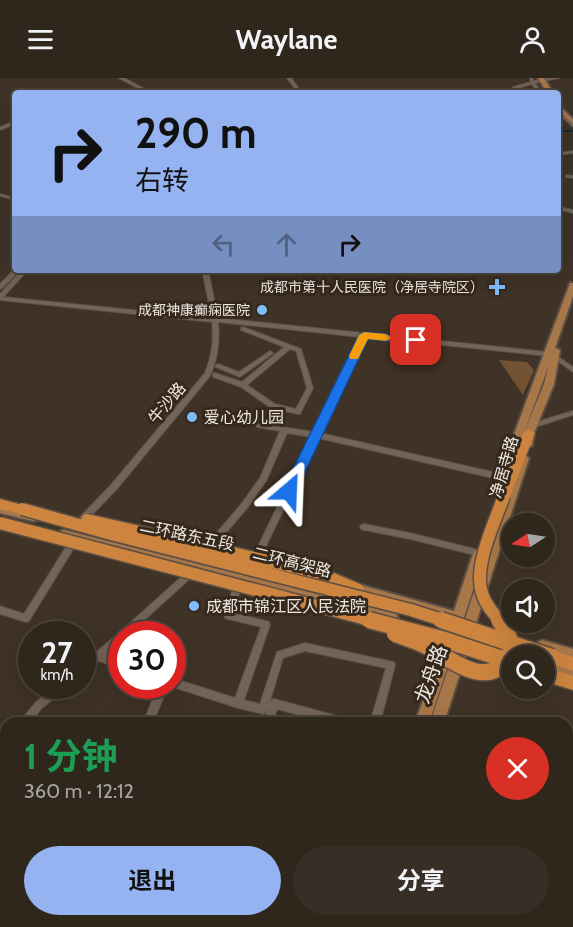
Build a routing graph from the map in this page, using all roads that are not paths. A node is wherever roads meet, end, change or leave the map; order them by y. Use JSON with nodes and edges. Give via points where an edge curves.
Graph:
{"nodes":[{"id":1,"x":121,"y":78,"type":"edge"},
{"id":2,"x":558,"y":78,"type":"edge"},
{"id":3,"x":537,"y":79,"type":"edge"},
{"id":4,"x":142,"y":90,"type":"edge"},
{"id":5,"x":514,"y":90,"type":"edge"},
{"id":6,"x":547,"y":90,"type":"edge"},
{"id":7,"x":561,"y":104,"type":"edge"},
{"id":8,"x":561,"y":110,"type":"edge"},
{"id":9,"x":573,"y":116,"type":"edge"},
{"id":10,"x":572,"y":122,"type":"edge"},
{"id":11,"x":14,"y":273,"type":"edge"},
{"id":12,"x":22,"y":273,"type":"edge"},
{"id":13,"x":206,"y":273,"type":"edge"},
{"id":14,"x":573,"y":285,"type":"edge"},
{"id":15,"x":0,"y":287,"type":"edge"},
{"id":16,"x":0,"y":298,"type":"edge"},
{"id":17,"x":573,"y":305,"type":"edge"},
{"id":18,"x":216,"y":320,"type":"junction"},
{"id":19,"x":243,"y":329,"type":"dead end"},
{"id":20,"x":364,"y":335,"type":"junction"},
{"id":21,"x":288,"y":347,"type":"junction"},
{"id":22,"x":270,"y":353,"type":"dead end"},
{"id":23,"x":551,"y":355,"type":"junction"},
{"id":24,"x":218,"y":366,"type":"dead end"},
{"id":25,"x":573,"y":370,"type":"edge"},
{"id":26,"x":214,"y":375,"type":"dead end"},
{"id":27,"x":243,"y":385,"type":"junction"},
{"id":28,"x":573,"y":413,"type":"edge"},
{"id":29,"x":257,"y":425,"type":"dead end"},
{"id":30,"x":285,"y":429,"type":"junction"},
{"id":31,"x":532,"y":429,"type":"junction"},
{"id":32,"x":316,"y":435,"type":"junction"},
{"id":33,"x":506,"y":478,"type":"junction"},
{"id":34,"x":0,"y":504,"type":"edge"},
{"id":35,"x":0,"y":509,"type":"edge"},
{"id":36,"x":22,"y":509,"type":"junction"},
{"id":37,"x":0,"y":517,"type":"edge"},
{"id":38,"x":0,"y":523,"type":"edge"},
{"id":39,"x":364,"y":527,"type":"dead end"},
{"id":40,"x":76,"y":532,"type":"junction"},
{"id":41,"x":479,"y":553,"type":"junction"},
{"id":42,"x":203,"y":555,"type":"junction"},
{"id":43,"x":253,"y":566,"type":"junction"},
{"id":44,"x":198,"y":567,"type":"junction"},
{"id":45,"x":240,"y":578,"type":"junction"},
{"id":46,"x":357,"y":589,"type":"junction"},
{"id":47,"x":257,"y":590,"type":"junction"},
{"id":48,"x":0,"y":610,"type":"edge"},
{"id":49,"x":464,"y":620,"type":"junction"},
{"id":50,"x":138,"y":621,"type":"edge"},
{"id":51,"x":459,"y":637,"type":"junction"},
{"id":52,"x":108,"y":648,"type":"edge"},
{"id":53,"x":501,"y":652,"type":"edge"},
{"id":54,"x":573,"y":656,"type":"edge"},
{"id":55,"x":98,"y":657,"type":"joint"},
{"id":56,"x":501,"y":658,"type":"edge"},
{"id":57,"x":108,"y":660,"type":"edge"},
{"id":58,"x":573,"y":664,"type":"edge"},
{"id":59,"x":555,"y":670,"type":"edge"},
{"id":60,"x":573,"y":676,"type":"edge"},
{"id":61,"x":555,"y":677,"type":"edge"},
{"id":62,"x":573,"y":683,"type":"edge"},
{"id":63,"x":186,"y":686,"type":"edge"},
{"id":64,"x":47,"y":699,"type":"edge"},
{"id":65,"x":158,"y":699,"type":"edge"},
{"id":66,"x":238,"y":703,"type":"junction"},
{"id":67,"x":274,"y":704,"type":"junction"},
{"id":68,"x":263,"y":709,"type":"junction"},
{"id":69,"x":29,"y":717,"type":"edge"},
{"id":70,"x":150,"y":717,"type":"edge"},
{"id":71,"x":270,"y":717,"type":"edge"},
{"id":72,"x":323,"y":717,"type":"edge"},
{"id":73,"x":377,"y":717,"type":"edge"},
{"id":74,"x":425,"y":717,"type":"edge"},
{"id":75,"x":439,"y":717,"type":"edge"}],
"edges":[{"from":1,"to":4,"type":"street"},
{"from":2,"to":3,"type":"street"},
{"from":3,"to":5,"type":"street"},
{"from":3,"to":6,"type":"main road"},
{"from":7,"to":9,"type":"main road"},
{"from":8,"to":10,"type":"main road"},
{"from":11,"to":15,"type":"street"},
{"from":12,"to":16,"type":"street"},
{"from":13,"to":18,"type":"street","name":"牛沙路"},
{"from":14,"to":23,"type":"main road","name":"净居寺路"},
{"from":16,"to":18,"type":"street"},
{"from":17,"to":23,"type":"main road","name":"净居寺路"},
{"from":18,"to":20,"type":"street"},
{"from":18,"to":40,"type":"street","name":"牛沙路","via":[[218,337],[208,374]]},
{"from":19,"to":21,"type":"street"},
{"from":20,"to":23,"type":"street"},
{"from":20,"to":32,"type":"street"},
{"from":21,"to":27,"type":"street"},
{"from":21,"to":27,"type":"street","via":[[299,351],[310,388],[298,412],[273,406]]},
{"from":22,"to":24,"type":"street","via":[[240,375]]},
{"from":23,"to":25,"type":"street"},
{"from":23,"to":31,"type":"main road","name":"净居寺路","via":[[549,384]]},
{"from":23,"to":33,"type":"main road","name":"净居寺路"},
{"from":26,"to":27,"type":"street"},
{"from":28,"to":31,"type":"street"},
{"from":29,"to":30,"type":"street"},
{"from":30,"to":32,"type":"street"},
{"from":30,"to":42,"type":"street","via":[[263,478]]},
{"from":31,"to":47,"type":"highway","bridge":true,"via":[[504,496],[479,579],[484,598],[511,642],[508,659],[494,670],[468,671],[413,640]]},
{"from":31,"to":49,"type":"main road","name":"净居寺路"},
{"from":32,"to":33,"type":"street"},
{"from":32,"to":43,"type":"street"},
{"from":33,"to":41,"type":"main road","name":"净居寺路"},
{"from":34,"to":36,"type":"highway","name":"二环高架路"},
{"from":35,"to":40,"type":"main road","name":"二环路东五段"},
{"from":36,"to":46,"type":"highway","bridge":true,"via":[[34,507],[320,573]]},
{"from":36,"to":58,"type":"highway","name":"二环高架路","bridge":true,"via":[[411,610]]},
{"from":37,"to":40,"type":"main road","name":"二环路东五段"},
{"from":38,"to":47,"type":"highway","bridge":true},
{"from":39,"to":41,"type":"street"},
{"from":40,"to":42,"type":"main road","name":"二环路东五段"},
{"from":40,"to":44,"type":"main road","name":"二环路东五段"},
{"from":40,"to":48,"type":"street","name":"牛沙路","via":[[26,618]]},
{"from":41,"to":49,"type":"main road","name":"净居寺路"},
{"from":42,"to":43,"type":"main road","name":"二环路东五段"},
{"from":43,"to":46,"type":"main road","name":"二环路东五段"},
{"from":44,"to":45,"type":"main road","name":"二环路东五段"},
{"from":44,"to":50,"type":"street"},
{"from":45,"to":51,"type":"main road","name":"二环路东五段"},
{"from":45,"to":66,"type":"street","via":[[228,615],[266,626]]},
{"from":46,"to":49,"type":"main road","name":"二环路东五段"},
{"from":47,"to":56,"type":"highway","bridge":true},
{"from":49,"to":51,"type":"main road"},
{"from":49,"to":54,"type":"main road","name":"二环路东五段"},
{"from":51,"to":53,"type":"main road","name":"二环路东五段"},
{"from":51,"to":74,"type":"main road"},
{"from":51,"to":75,"type":"main road","name":"龙舟路"},
{"from":52,"to":55,"type":"street"},
{"from":55,"to":57,"type":"street"},
{"from":59,"to":60,"type":"main road"},
{"from":61,"to":62,"type":"highway"},
{"from":63,"to":66,"type":"street"},
{"from":64,"to":69,"type":"street"},
{"from":65,"to":70,"type":"street"},
{"from":66,"to":68,"type":"street"},
{"from":67,"to":68,"type":"street"},
{"from":67,"to":71,"type":"street"},
{"from":67,"to":72,"type":"street"},
{"from":68,"to":73,"type":"street","via":[[280,655],[306,647],[391,665]]}]}
